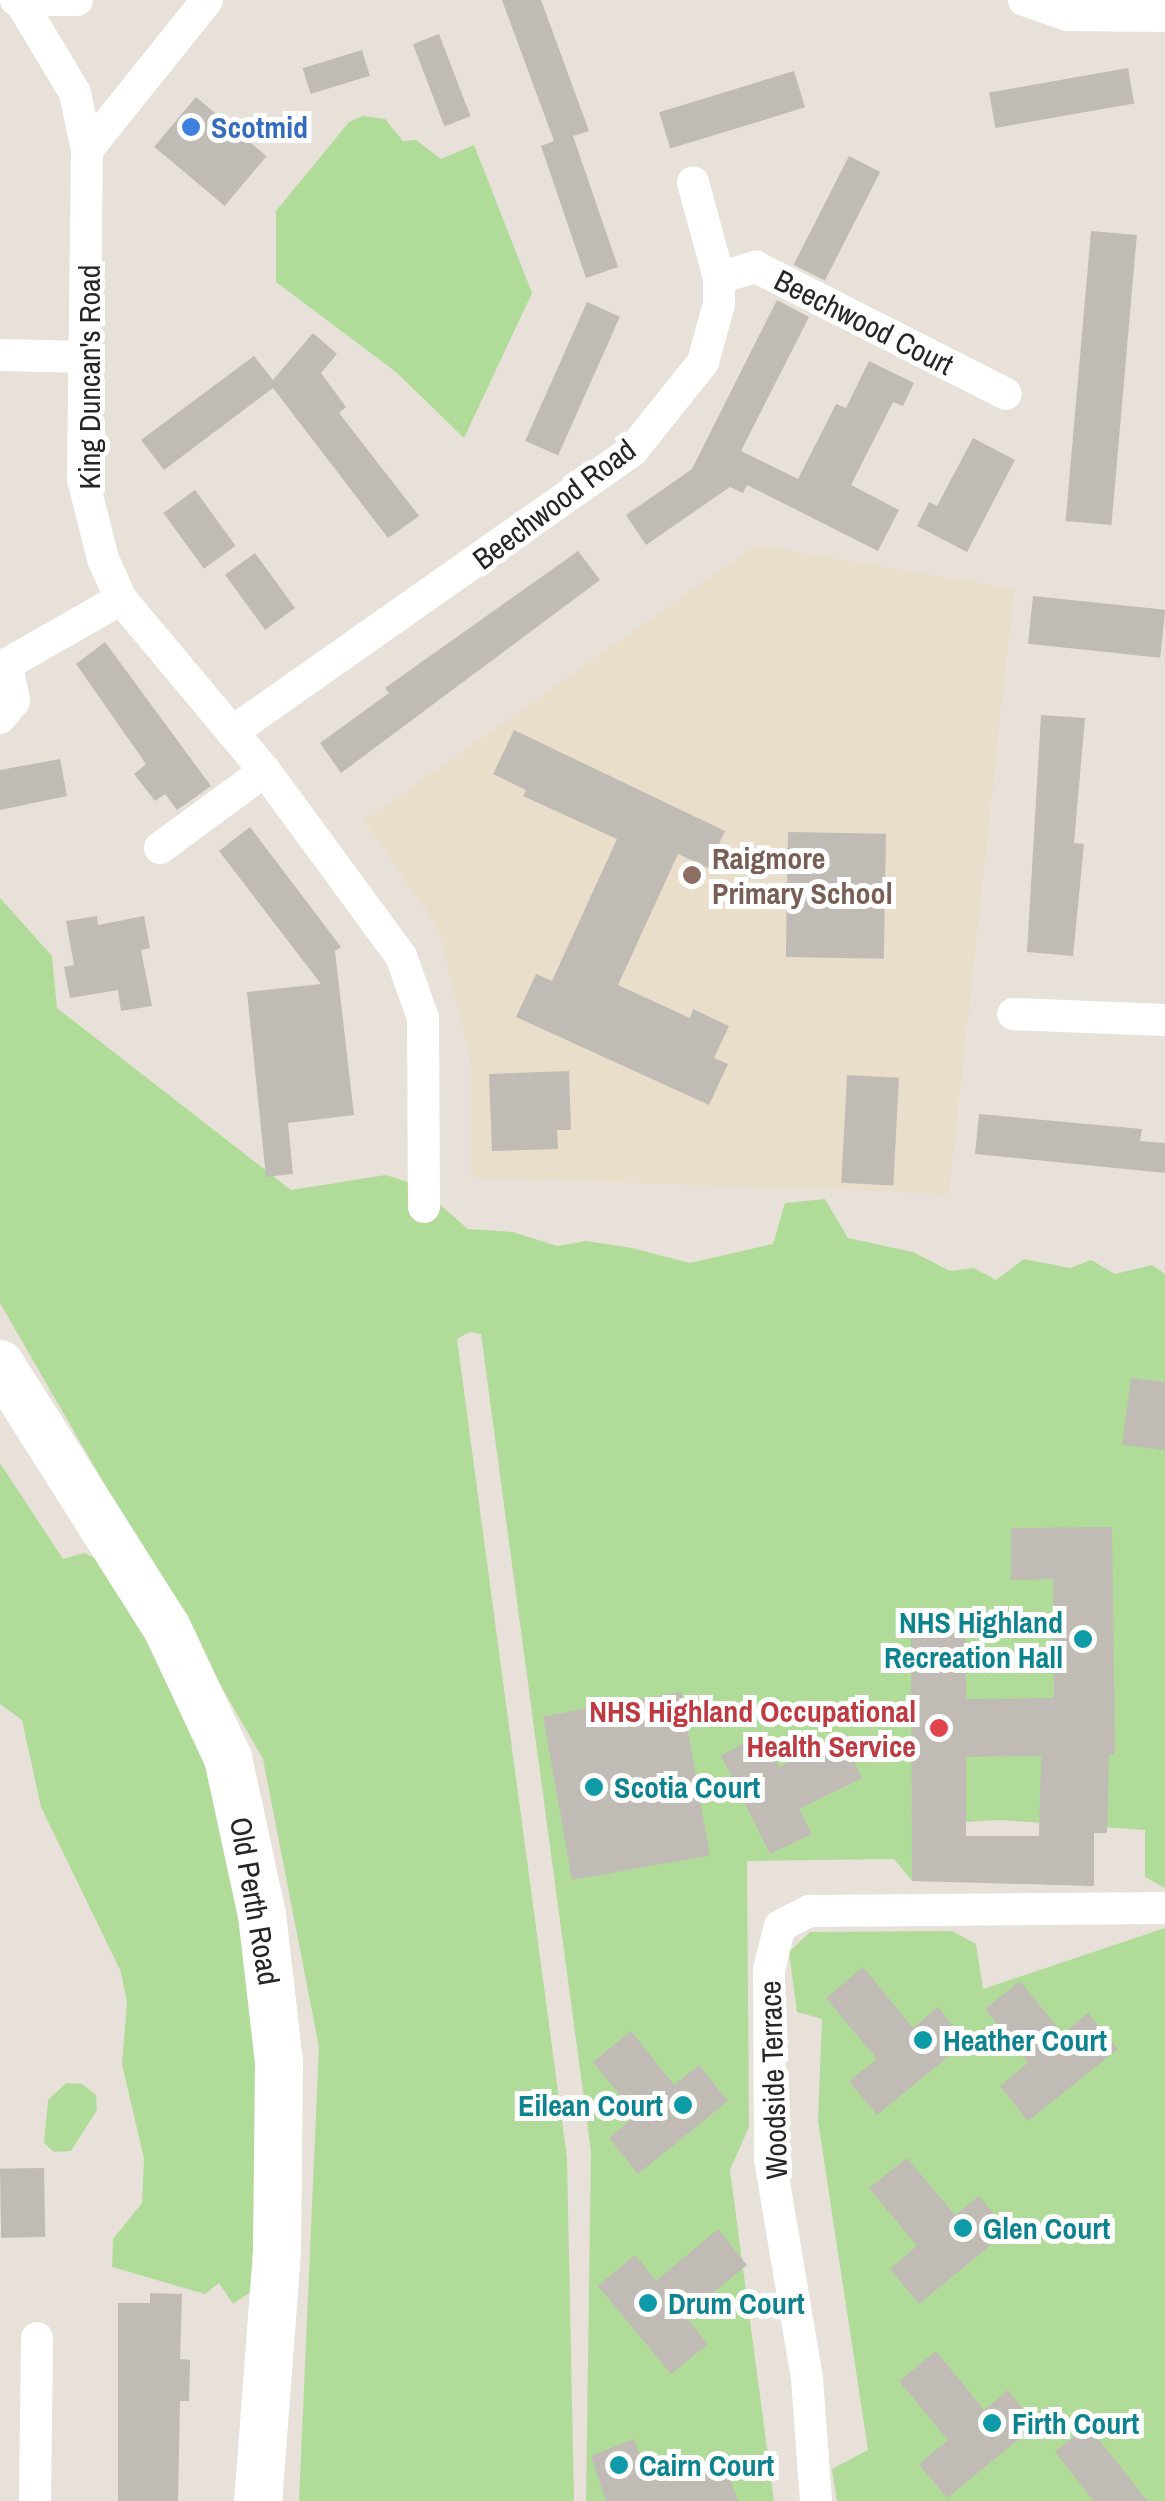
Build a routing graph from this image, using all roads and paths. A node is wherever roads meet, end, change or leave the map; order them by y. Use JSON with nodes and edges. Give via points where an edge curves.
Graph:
{"nodes":[{"id":1,"x":18,"y":0,"type":"edge"},
{"id":2,"x":67,"y":0,"type":"edge"},
{"id":3,"x":77,"y":0,"type":"edge"},
{"id":4,"x":207,"y":0,"type":"edge"},
{"id":5,"x":1024,"y":0,"type":"edge"},
{"id":6,"x":1165,"y":16,"type":"edge"},
{"id":7,"x":87,"y":150,"type":"junction"},
{"id":8,"x":693,"y":182,"type":"dead end"},
{"id":9,"x":719,"y":278,"type":"junction"},
{"id":10,"x":0,"y":355,"type":"edge"},
{"id":11,"x":87,"y":356,"type":"junction"},
{"id":12,"x":1006,"y":394,"type":"dead end"},
{"id":13,"x":121,"y":598,"type":"junction"},
{"id":14,"x":4,"y":662,"type":"edge"},
{"id":15,"x":0,"y":718,"type":"edge"},
{"id":16,"x":232,"y":732,"type":"junction"},
{"id":17,"x":265,"y":771,"type":"junction"},
{"id":18,"x":160,"y":848,"type":"dead end"},
{"id":19,"x":1013,"y":1014,"type":"dead end"},
{"id":20,"x":1165,"y":1020,"type":"edge"},
{"id":21,"x":424,"y":1207,"type":"dead end"},
{"id":22,"x":0,"y":1364,"type":"edge"},
{"id":23,"x":1165,"y":1908,"type":"edge"},
{"id":24,"x":37,"y":2338,"type":"dead end"},
{"id":25,"x":35,"y":2501,"type":"edge"},
{"id":26,"x":258,"y":2501,"type":"edge"},
{"id":27,"x":816,"y":2501,"type":"edge"}],
"edges":[{"from":1,"to":2,"type":"street","name":"King Duncan's Road"},
{"from":1,"to":7,"type":"street","name":"King Duncan's Road","via":[[75,93]]},
{"from":2,"to":3,"type":"street","name":"King Duncan's Road"},
{"from":4,"to":7,"type":"street"},
{"from":5,"to":6,"type":"street","via":[[1067,16]]},
{"from":7,"to":11,"type":"street","name":"King Duncan's Road"},
{"from":8,"to":9,"type":"street","name":"Beechwood Road"},
{"from":9,"to":12,"type":"street","name":"Beechwood Court","via":[[756,268]]},
{"from":9,"to":16,"type":"street","name":"Beechwood Road","via":[[703,362],[632,450]]},
{"from":10,"to":11,"type":"street"},
{"from":11,"to":13,"type":"street","name":"King Duncan's Road","via":[[82,479]]},
{"from":13,"to":14,"type":"street"},
{"from":13,"to":16,"type":"street","name":"King Duncan's Road"},
{"from":14,"to":15,"type":"street","via":[[14,701]]},
{"from":16,"to":17,"type":"street","name":"King Duncan's Road"},
{"from":17,"to":18,"type":"street"},
{"from":17,"to":21,"type":"street","name":"King Duncan's Road","via":[[402,956],[423,1018]]},
{"from":19,"to":20,"type":"street"},
{"from":22,"to":26,"type":"main road","name":"Old Perth Road","via":[[167,1628],[228,1758],[262,1915],[279,2063],[277,2252]]},
{"from":23,"to":27,"type":"street","name":"Woodside Terrace","via":[[810,1911],[780,1926],[769,1969],[770,2160],[807,2378]]},
{"from":24,"to":25,"type":"street"}]}
